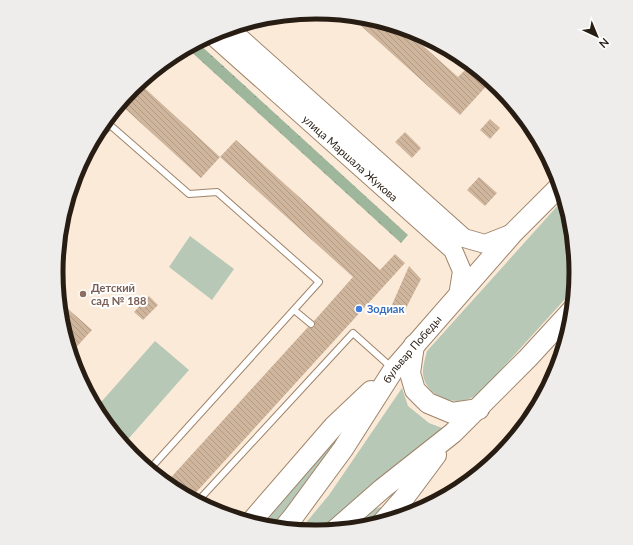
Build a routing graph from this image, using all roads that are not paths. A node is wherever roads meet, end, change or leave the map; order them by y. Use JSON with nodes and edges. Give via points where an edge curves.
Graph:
{"nodes":[{"id":1,"x":234,"y":32,"type":"edge"},
{"id":2,"x":217,"y":39,"type":"edge"},
{"id":3,"x":110,"y":125,"type":"edge"},
{"id":4,"x":556,"y":190,"type":"edge"},
{"id":5,"x":513,"y":233,"type":"junction"},
{"id":6,"x":458,"y":296,"type":"junction"},
{"id":7,"x":294,"y":310,"type":"junction"},
{"id":8,"x":311,"y":324,"type":"dead end"},
{"id":9,"x":563,"y":330,"type":"edge"},
{"id":10,"x":332,"y":343,"type":"dead end"},
{"id":11,"x":414,"y":345,"type":"junction"},
{"id":12,"x":338,"y":348,"type":"junction"},
{"id":13,"x":394,"y":369,"type":"junction"},
{"id":14,"x":479,"y":409,"type":"junction"},
{"id":15,"x":453,"y":433,"type":"junction"},
{"id":16,"x":153,"y":466,"type":"edge"},
{"id":17,"x":201,"y":498,"type":"edge"},
{"id":18,"x":389,"y":515,"type":"edge"},
{"id":19,"x":254,"y":518,"type":"edge"},
{"id":20,"x":287,"y":524,"type":"edge"},
{"id":21,"x":341,"y":525,"type":"edge"}],
"edges":[{"from":1,"to":5,"type":"street","name":"улица Маршала Жукова","via":[[464,238],[485,244]]},
{"from":2,"to":6,"type":"street","name":"улица Маршала Жукова","via":[[453,250],[462,270]]},
{"from":3,"to":7,"type":"lane","via":[[188,194],[217,192],[319,282]]},
{"from":4,"to":5,"type":"main road","name":"бульвар Победы"},
{"from":5,"to":6,"type":"main road","name":"бульвар Победы"},
{"from":6,"to":11,"type":"main road","name":"бульвар Победы"},
{"from":7,"to":8,"type":"lane"},
{"from":7,"to":16,"type":"lane"},
{"from":9,"to":14,"type":"main road","via":[[528,358]]},
{"from":10,"to":12,"type":"lane"},
{"from":11,"to":13,"type":"main road","name":"бульвар Победы"},
{"from":11,"to":14,"type":"main road","via":[[410,373],[415,390],[428,403],[452,413]]},
{"from":12,"to":13,"type":"lane","via":[[353,333]]},
{"from":12,"to":17,"type":"lane"},
{"from":13,"to":19,"type":"main road","via":[[334,426]]},
{"from":13,"to":20,"type":"main road","name":"бульвар Победы","via":[[343,449]]},
{"from":14,"to":15,"type":"main road"},
{"from":15,"to":18,"type":"main road"},
{"from":15,"to":21,"type":"main road"}]}
